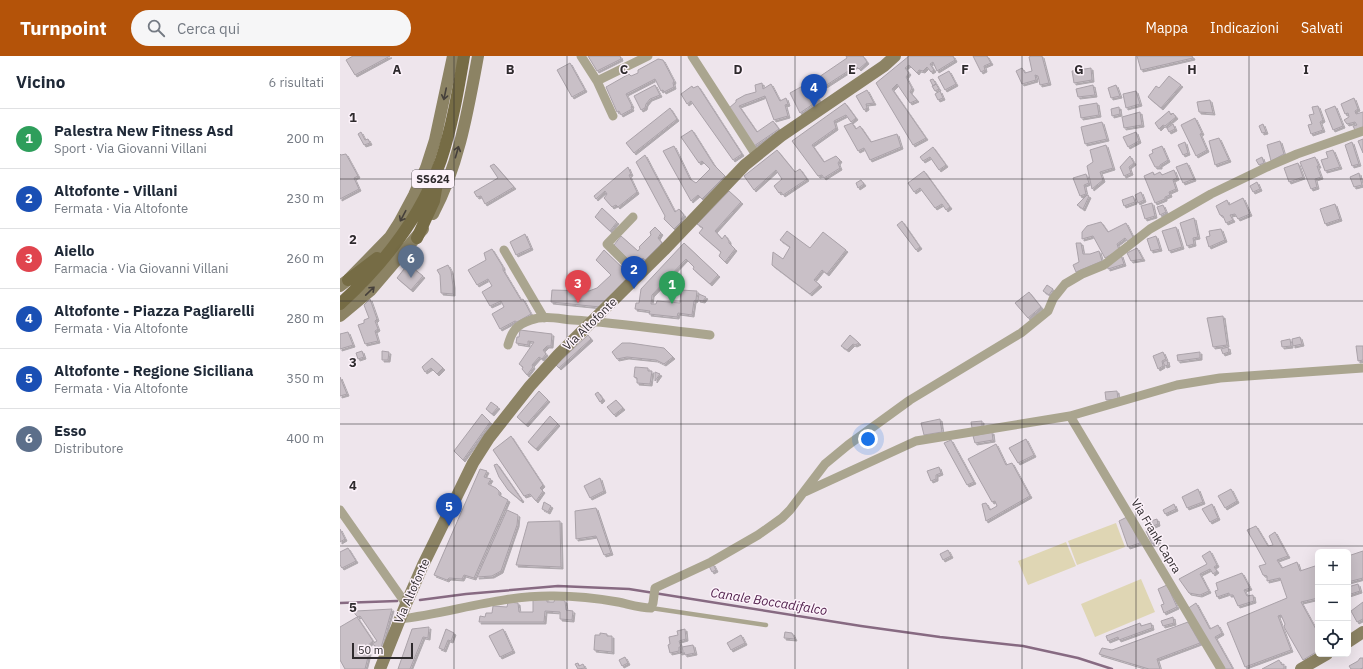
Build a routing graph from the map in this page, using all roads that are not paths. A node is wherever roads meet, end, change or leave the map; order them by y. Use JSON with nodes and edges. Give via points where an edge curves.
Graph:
{"nodes":[{"id":1,"x":453,"y":56,"type":"edge"},
{"id":2,"x":464,"y":56,"type":"edge"},
{"id":3,"x":478,"y":56,"type":"edge"},
{"id":4,"x":581,"y":56,"type":"edge"},
{"id":5,"x":648,"y":56,"type":"edge"},
{"id":6,"x":692,"y":56,"type":"edge"},
{"id":7,"x":895,"y":56,"type":"edge"},
{"id":8,"x":597,"y":81,"type":"junction"},
{"id":9,"x":613,"y":116,"type":"dead end"},
{"id":10,"x":1363,"y":130,"type":"edge"},
{"id":11,"x":756,"y":155,"type":"junction"},
{"id":12,"x":441,"y":160,"type":"junction"},
{"id":13,"x":633,"y":217,"type":"dead end"},
{"id":14,"x":417,"y":238,"type":"junction"},
{"id":15,"x":397,"y":243,"type":"junction"},
{"id":16,"x":504,"y":250,"type":"dead end"},
{"id":17,"x":639,"y":276,"type":"junction"},
{"id":18,"x":344,"y":283,"type":"edge"},
{"id":19,"x":361,"y":284,"type":"junction"},
{"id":20,"x":340,"y":299,"type":"edge"},
{"id":21,"x":340,"y":304,"type":"edge"},
{"id":22,"x":340,"y":316,"type":"edge"},
{"id":23,"x":544,"y":318,"type":"junction"},
{"id":24,"x":593,"y":322,"type":"junction"},
{"id":25,"x":710,"y":335,"type":"dead end"},
{"id":26,"x":508,"y":345,"type":"dead end"},
{"id":27,"x":1363,"y":368,"type":"edge"},
{"id":28,"x":1070,"y":416,"type":"junction"},
{"id":29,"x":804,"y":492,"type":"junction"},
{"id":30,"x":340,"y":510,"type":"edge"},
{"id":31,"x":406,"y":604,"type":"junction"},
{"id":32,"x":651,"y":608,"type":"junction"},
{"id":33,"x":400,"y":619,"type":"junction"},
{"id":34,"x":766,"y":625,"type":"dead end"},
{"id":35,"x":1363,"y":632,"type":"edge"},
{"id":36,"x":1351,"y":640,"type":"edge"},
{"id":37,"x":1322,"y":657,"type":"edge"},
{"id":38,"x":380,"y":669,"type":"edge"},
{"id":39,"x":1221,"y":669,"type":"edge"},
{"id":40,"x":1301,"y":669,"type":"edge"}],
"edges":[{"from":1,"to":18,"type":"street","one_way":true,"via":[[435,140],[414,195],[390,237]]},
{"from":2,"to":12,"type":"main road","number":"SS624"},
{"from":14,"to":3,"type":"street","one_way":true,"via":[[440,201],[450,176],[465,124]]},
{"from":4,"to":8,"type":"street"},
{"from":5,"to":8,"type":"street"},
{"from":6,"to":11,"type":"street"},
{"from":7,"to":11,"type":"street","name":"Via Altofonte"},
{"from":8,"to":9,"type":"street"},
{"from":10,"to":29,"type":"street","via":[[1297,154],[1211,194],[1150,229],[1104,265],[1065,284],[1053,299],[1048,311],[1021,333],[910,400],[848,445],[825,464]]},
{"from":11,"to":17,"type":"street","name":"Via Altofonte"},
{"from":12,"to":14,"type":"main road","via":[[434,202]]},
{"from":12,"to":15,"type":"main road","number":"SS624","via":[[422,204]]},
{"from":13,"to":17,"type":"street","via":[[607,244]]},
{"from":22,"to":14,"type":"street","one_way":true,"via":[[370,290]]},
{"from":15,"to":18,"type":"main road"},
{"from":15,"to":19,"type":"main road","number":"SS624"},
{"from":16,"to":23,"type":"street"},
{"from":17,"to":24,"type":"street","name":"Via Altofonte"},
{"from":19,"to":20,"type":"main road","number":"SS624"},
{"from":19,"to":21,"type":"main road","number":"SS624"},
{"from":23,"to":24,"type":"street"},
{"from":23,"to":26,"type":"street","via":[[531,319],[521,324],[512,332]]},
{"from":24,"to":25,"type":"street"},
{"from":24,"to":31,"type":"street","name":"Via Altofonte","via":[[530,386],[489,438],[464,481]]},
{"from":27,"to":28,"type":"street","via":[[1220,378],[1177,385]]},
{"from":28,"to":29,"type":"street","via":[[916,441]]},
{"from":28,"to":39,"type":"street","name":"Via Frank Capra"},
{"from":29,"to":32,"type":"street","via":[[782,518],[758,535],[711,562],[655,588]]},
{"from":30,"to":31,"type":"street"},
{"from":31,"to":33,"type":"street","name":"Via Altofonte"},
{"from":32,"to":33,"type":"street","via":[[593,598],[553,596],[512,598],[427,616]]},
{"from":32,"to":34,"type":"lane"},
{"from":33,"to":38,"type":"street","name":"Via Altofonte"},
{"from":35,"to":36,"type":"street"},
{"from":37,"to":40,"type":"street"}]}
